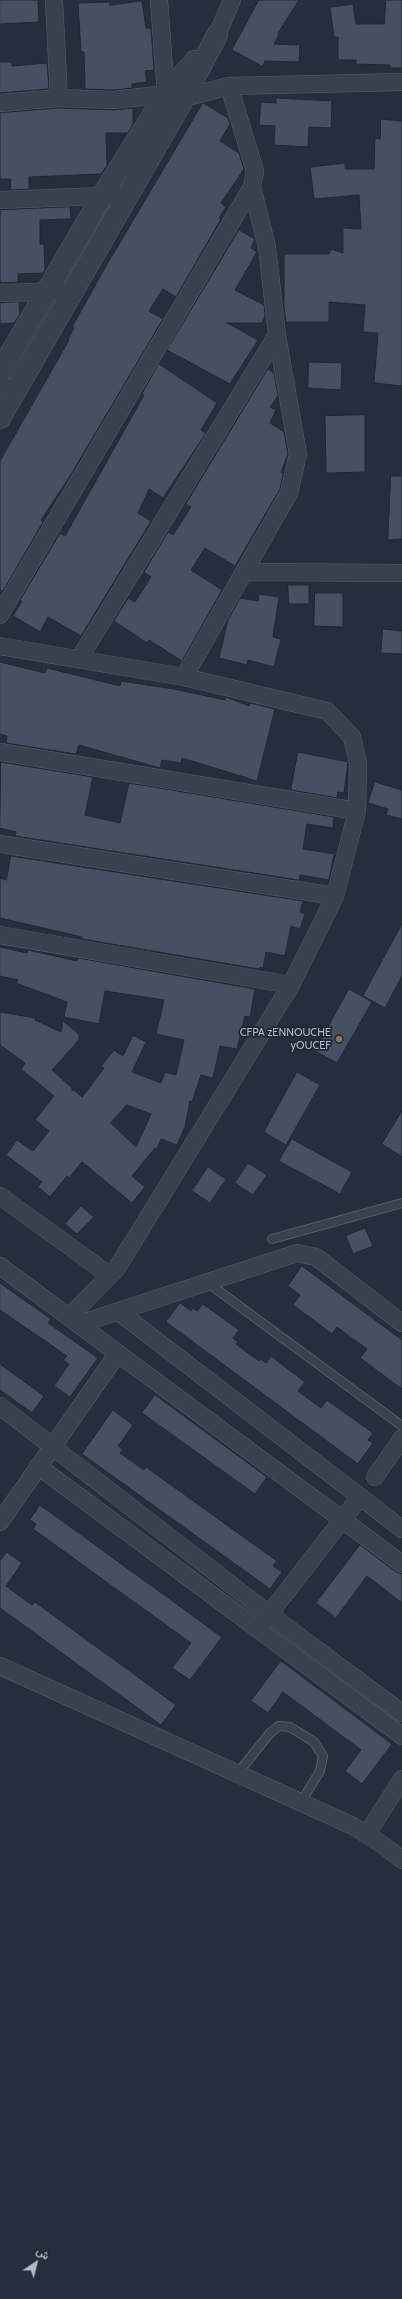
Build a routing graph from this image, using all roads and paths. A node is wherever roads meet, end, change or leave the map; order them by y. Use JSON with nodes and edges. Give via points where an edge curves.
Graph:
{"nodes":[{"id":1,"x":54,"y":0,"type":"edge"},
{"id":2,"x":159,"y":0,"type":"edge"},
{"id":3,"x":232,"y":0,"type":"edge"},
{"id":4,"x":217,"y":35,"type":"joint"},
{"id":5,"x":402,"y":82,"type":"edge"},
{"id":6,"x":229,"y":86,"type":"junction"},
{"id":7,"x":175,"y":96,"type":"junction"},
{"id":8,"x":59,"y":98,"type":"junction"},
{"id":9,"x":0,"y":103,"type":"edge"},
{"id":10,"x":252,"y":186,"type":"junction"},
{"id":11,"x":128,"y":195,"type":"junction"},
{"id":12,"x":102,"y":196,"type":"junction"},
{"id":13,"x":0,"y":200,"type":"edge"},
{"id":14,"x":48,"y":291,"type":"junction"},
{"id":15,"x":71,"y":291,"type":"junction"},
{"id":16,"x":0,"y":293,"type":"edge"},
{"id":17,"x":277,"y":336,"type":"junction"},
{"id":18,"x":0,"y":372,"type":"edge"},
{"id":19,"x":8,"y":388,"type":"edge"},
{"id":20,"x":0,"y":418,"type":"edge"},
{"id":21,"x":245,"y":572,"type":"junction"},
{"id":22,"x":402,"y":573,"type":"edge"},
{"id":23,"x":0,"y":615,"type":"edge"},
{"id":24,"x":0,"y":646,"type":"edge"},
{"id":25,"x":79,"y":659,"type":"junction"},
{"id":26,"x":184,"y":677,"type":"junction"},
{"id":27,"x":0,"y":752,"type":"edge"},
{"id":28,"x":357,"y":810,"type":"junction"},
{"id":29,"x":0,"y":844,"type":"edge"},
{"id":30,"x":335,"y":896,"type":"junction"},
{"id":31,"x":0,"y":935,"type":"edge"},
{"id":32,"x":291,"y":985,"type":"junction"},
{"id":33,"x":0,"y":1196,"type":"edge"},
{"id":34,"x":402,"y":1203,"type":"edge"},
{"id":35,"x":272,"y":1239,"type":"dead end"},
{"id":36,"x":0,"y":1266,"type":"edge"},
{"id":37,"x":109,"y":1276,"type":"junction"},
{"id":38,"x":208,"y":1283,"type":"junction"},
{"id":39,"x":119,"y":1312,"type":"junction"},
{"id":40,"x":74,"y":1321,"type":"junction"},
{"id":41,"x":402,"y":1323,"type":"edge"},
{"id":42,"x":118,"y":1353,"type":"junction"},
{"id":43,"x":0,"y":1406,"type":"edge"},
{"id":44,"x":402,"y":1426,"type":"edge"},
{"id":45,"x":402,"y":1438,"type":"edge"},
{"id":46,"x":52,"y":1446,"type":"junction"},
{"id":47,"x":38,"y":1466,"type":"junction"},
{"id":48,"x":375,"y":1477,"type":"dead end"},
{"id":49,"x":360,"y":1497,"type":"junction"},
{"id":50,"x":342,"y":1519,"type":"junction"},
{"id":51,"x":0,"y":1522,"type":"edge"},
{"id":52,"x":402,"y":1529,"type":"edge"},
{"id":53,"x":402,"y":1564,"type":"edge"},
{"id":54,"x":269,"y":1614,"type":"junction"},
{"id":55,"x":258,"y":1629,"type":"junction"},
{"id":56,"x":0,"y":1666,"type":"edge"},
{"id":57,"x":402,"y":1713,"type":"edge"},
{"id":58,"x":402,"y":1736,"type":"edge"},
{"id":59,"x":237,"y":1774,"type":"junction"},
{"id":60,"x":402,"y":1779,"type":"edge"},
{"id":61,"x":301,"y":1802,"type":"junction"},
{"id":62,"x":367,"y":1834,"type":"junction"},
{"id":63,"x":402,"y":1860,"type":"edge"}],
"edges":[{"from":1,"to":8,"type":"street"},
{"from":2,"to":7,"type":"street"},
{"from":3,"to":4,"type":"street"},
{"from":4,"to":7,"type":"street"},
{"from":5,"to":6,"type":"street"},
{"from":6,"to":7,"type":"street"},
{"from":6,"to":10,"type":"street","via":[[256,171]]},
{"from":7,"to":8,"type":"street","via":[[114,100]]},
{"from":7,"to":11,"type":"street"},
{"from":7,"to":12,"type":"street"},
{"from":8,"to":9,"type":"street"},
{"from":10,"to":17,"type":"street","via":[[267,247]]},
{"from":10,"to":23,"type":"street"},
{"from":11,"to":12,"type":"street"},
{"from":11,"to":15,"type":"street"},
{"from":12,"to":13,"type":"street"},
{"from":12,"to":14,"type":"street"},
{"from":14,"to":15,"type":"street"},
{"from":14,"to":16,"type":"street"},
{"from":14,"to":18,"type":"street"},
{"from":15,"to":19,"type":"street"},
{"from":17,"to":21,"type":"street","via":[[298,454],[289,493]]},
{"from":17,"to":25,"type":"street"},
{"from":19,"to":20,"type":"street"},
{"from":21,"to":22,"type":"street"},
{"from":21,"to":26,"type":"street"},
{"from":24,"to":25,"type":"street"},
{"from":25,"to":26,"type":"street"},
{"from":26,"to":28,"type":"street","via":[[327,711],[352,737],[358,763]]},
{"from":27,"to":28,"type":"street"},
{"from":28,"to":30,"type":"street"},
{"from":29,"to":30,"type":"street"},
{"from":30,"to":32,"type":"street"},
{"from":31,"to":32,"type":"street"},
{"from":32,"to":37,"type":"street","via":[[121,1261]]},
{"from":33,"to":37,"type":"street"},
{"from":34,"to":35,"type":"lane"},
{"from":36,"to":40,"type":"street"},
{"from":37,"to":40,"type":"street"},
{"from":38,"to":39,"type":"street"},
{"from":38,"to":41,"type":"street","via":[[291,1254],[304,1253],[321,1261]]},
{"from":38,"to":44,"type":"lane"},
{"from":39,"to":40,"type":"street"},
{"from":39,"to":49,"type":"street"},
{"from":40,"to":42,"type":"street"},
{"from":42,"to":46,"type":"street"},
{"from":42,"to":50,"type":"street"},
{"from":43,"to":46,"type":"street"},
{"from":45,"to":48,"type":"street"},
{"from":46,"to":47,"type":"street"},
{"from":46,"to":54,"type":"street"},
{"from":47,"to":51,"type":"street"},
{"from":47,"to":55,"type":"street"},
{"from":49,"to":50,"type":"street"},
{"from":49,"to":52,"type":"street"},
{"from":50,"to":53,"type":"street"},
{"from":50,"to":54,"type":"street"},
{"from":54,"to":55,"type":"street"},
{"from":54,"to":57,"type":"street"},
{"from":55,"to":58,"type":"street"},
{"from":56,"to":59,"type":"street"},
{"from":59,"to":61,"type":"street"},
{"from":59,"to":61,"type":"lane","via":[[274,1729],[285,1725],[290,1727],[314,1742],[323,1756],[320,1771]]},
{"from":60,"to":62,"type":"street"},
{"from":61,"to":62,"type":"street"},
{"from":62,"to":63,"type":"street"}]}
